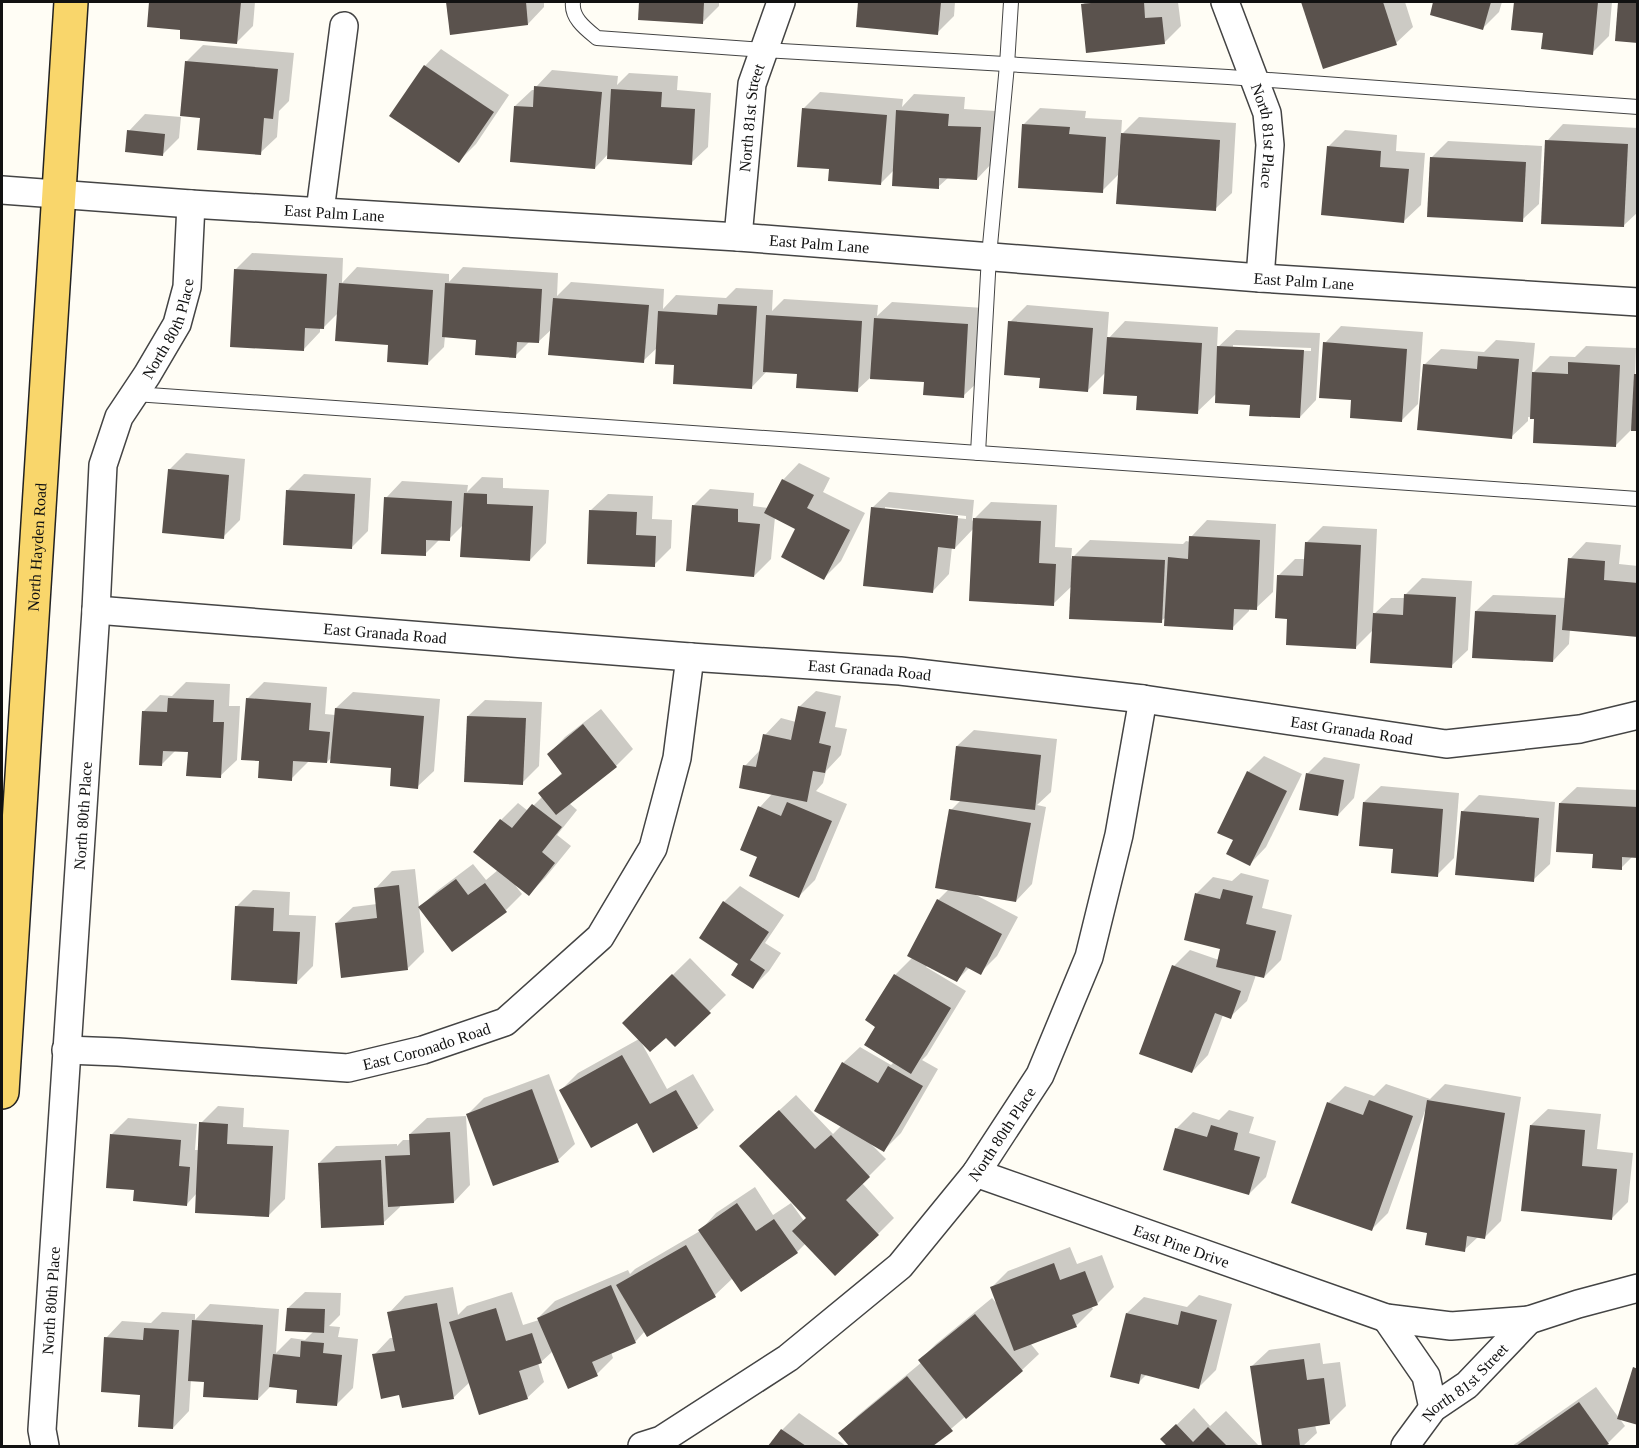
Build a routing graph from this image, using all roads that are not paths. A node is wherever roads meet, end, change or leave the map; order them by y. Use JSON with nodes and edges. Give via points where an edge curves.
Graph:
{"nodes":[{"id":1,"x":71,"y":2,"type":"edge"},
{"id":2,"x":573,"y":2,"type":"edge"},
{"id":3,"x":781,"y":2,"type":"edge"},
{"id":4,"x":1011,"y":2,"type":"edge"},
{"id":5,"x":1225,"y":2,"type":"edge"},
{"id":6,"x":344,"y":26,"type":"dead end"},
{"id":7,"x":764,"y":51,"type":"junction"},
{"id":8,"x":1007,"y":65,"type":"junction"},
{"id":9,"x":1253,"y":79,"type":"junction"},
{"id":10,"x":1638,"y":107,"type":"edge"},
{"id":11,"x":2,"y":190,"type":"edge"},
{"id":12,"x":58,"y":195,"type":"junction"},
{"id":13,"x":191,"y":204,"type":"junction"},
{"id":14,"x":320,"y":212,"type":"junction"},
{"id":15,"x":738,"y":237,"type":"junction"},
{"id":16,"x":988,"y":256,"type":"junction"},
{"id":17,"x":1260,"y":278,"type":"junction"},
{"id":18,"x":1638,"y":302,"type":"edge"},
{"id":19,"x":135,"y":394,"type":"junction"},
{"id":20,"x":978,"y":453,"type":"junction"},
{"id":21,"x":1638,"y":498,"type":"edge"},
{"id":22,"x":96,"y":610,"type":"junction"},
{"id":23,"x":690,"y":657,"type":"junction"},
{"id":24,"x":1143,"y":699,"type":"junction"},
{"id":25,"x":1638,"y":715,"type":"edge"},
{"id":26,"x":3,"y":1046,"type":"edge"},
{"id":27,"x":66,"y":1050,"type":"junction"},
{"id":28,"x":2,"y":1092,"type":"edge"},
{"id":29,"x":976,"y":1173,"type":"junction"},
{"id":30,"x":1638,"y":1288,"type":"edge"},
{"id":31,"x":1386,"y":1318,"type":"junction"},
{"id":32,"x":1529,"y":1320,"type":"junction"},
{"id":33,"x":1433,"y":1408,"type":"junction"},
{"id":34,"x":655,"y":1444,"type":"edge"},
{"id":35,"x":45,"y":1446,"type":"edge"},
{"id":36,"x":1405,"y":1446,"type":"edge"}],
"edges":[{"from":1,"to":12,"type":"main road","name":"North Hayden Road"},
{"from":2,"to":7,"type":"lane","via":[[578,22],[597,38]]},
{"from":3,"to":7,"type":"street","name":"North 81st Street"},
{"from":4,"to":8,"type":"lane"},
{"from":5,"to":9,"type":"street","name":"North 81st Place"},
{"from":6,"to":14,"type":"street"},
{"from":7,"to":8,"type":"lane"},
{"from":7,"to":15,"type":"street","name":"North 81st Street","via":[[753,84]]},
{"from":8,"to":9,"type":"lane"},
{"from":8,"to":16,"type":"lane"},
{"from":9,"to":10,"type":"lane"},
{"from":9,"to":17,"type":"street","name":"North 81st Place","via":[[1267,113],[1270,145]]},
{"from":11,"to":12,"type":"street","name":"East Palm Lane"},
{"from":12,"to":13,"type":"street","name":"East Palm Lane"},
{"from":12,"to":26,"type":"main road","name":"North Hayden Road"},
{"from":13,"to":14,"type":"street","name":"East Palm Lane"},
{"from":13,"to":19,"type":"street","name":"North 80th Place","via":[[187,287],[177,324]]},
{"from":14,"to":15,"type":"street","name":"East Palm Lane"},
{"from":15,"to":16,"type":"street","name":"East Palm Lane"},
{"from":16,"to":17,"type":"street","name":"East Palm Lane"},
{"from":16,"to":20,"type":"lane"},
{"from":17,"to":18,"type":"street","name":"East Palm Lane"},
{"from":19,"to":20,"type":"lane"},
{"from":19,"to":22,"type":"street","name":"North 80th Place","via":[[119,417],[103,465]]},
{"from":20,"to":21,"type":"lane"},
{"from":22,"to":23,"type":"street","name":"East Granada Road"},
{"from":22,"to":27,"type":"street","name":"North 80th Place"},
{"from":23,"to":24,"type":"street","name":"East Granada Road","via":[[900,671]]},
{"from":23,"to":27,"type":"street","name":"East Coronado Road","via":[[677,758],[653,848],[600,937],[505,1022],[423,1050],[348,1068]]},
{"from":24,"to":25,"type":"street","name":"East Granada Road","via":[[1446,744],[1580,729]]},
{"from":24,"to":29,"type":"street","name":"North 80th Place","via":[[1119,834],[1089,957],[1040,1075]]},
{"from":26,"to":28,"type":"main road","name":"North Hayden Road"},
{"from":27,"to":35,"type":"street","name":"North 80th Place","via":[[42,1430]]},
{"from":29,"to":31,"type":"street","name":"East Pine Drive"},
{"from":29,"to":34,"type":"street","name":"North 80th Place","via":[[900,1266],[788,1358]]},
{"from":30,"to":32,"type":"street","name":"East Pine Drive"},
{"from":31,"to":32,"type":"street","name":"East Pine Drive","via":[[1451,1326]]},
{"from":31,"to":33,"type":"street","via":[[1426,1376]]},
{"from":32,"to":33,"type":"street","name":"North 81st Street","via":[[1467,1385]]},
{"from":33,"to":36,"type":"street","name":"North 81st Street"}]}
